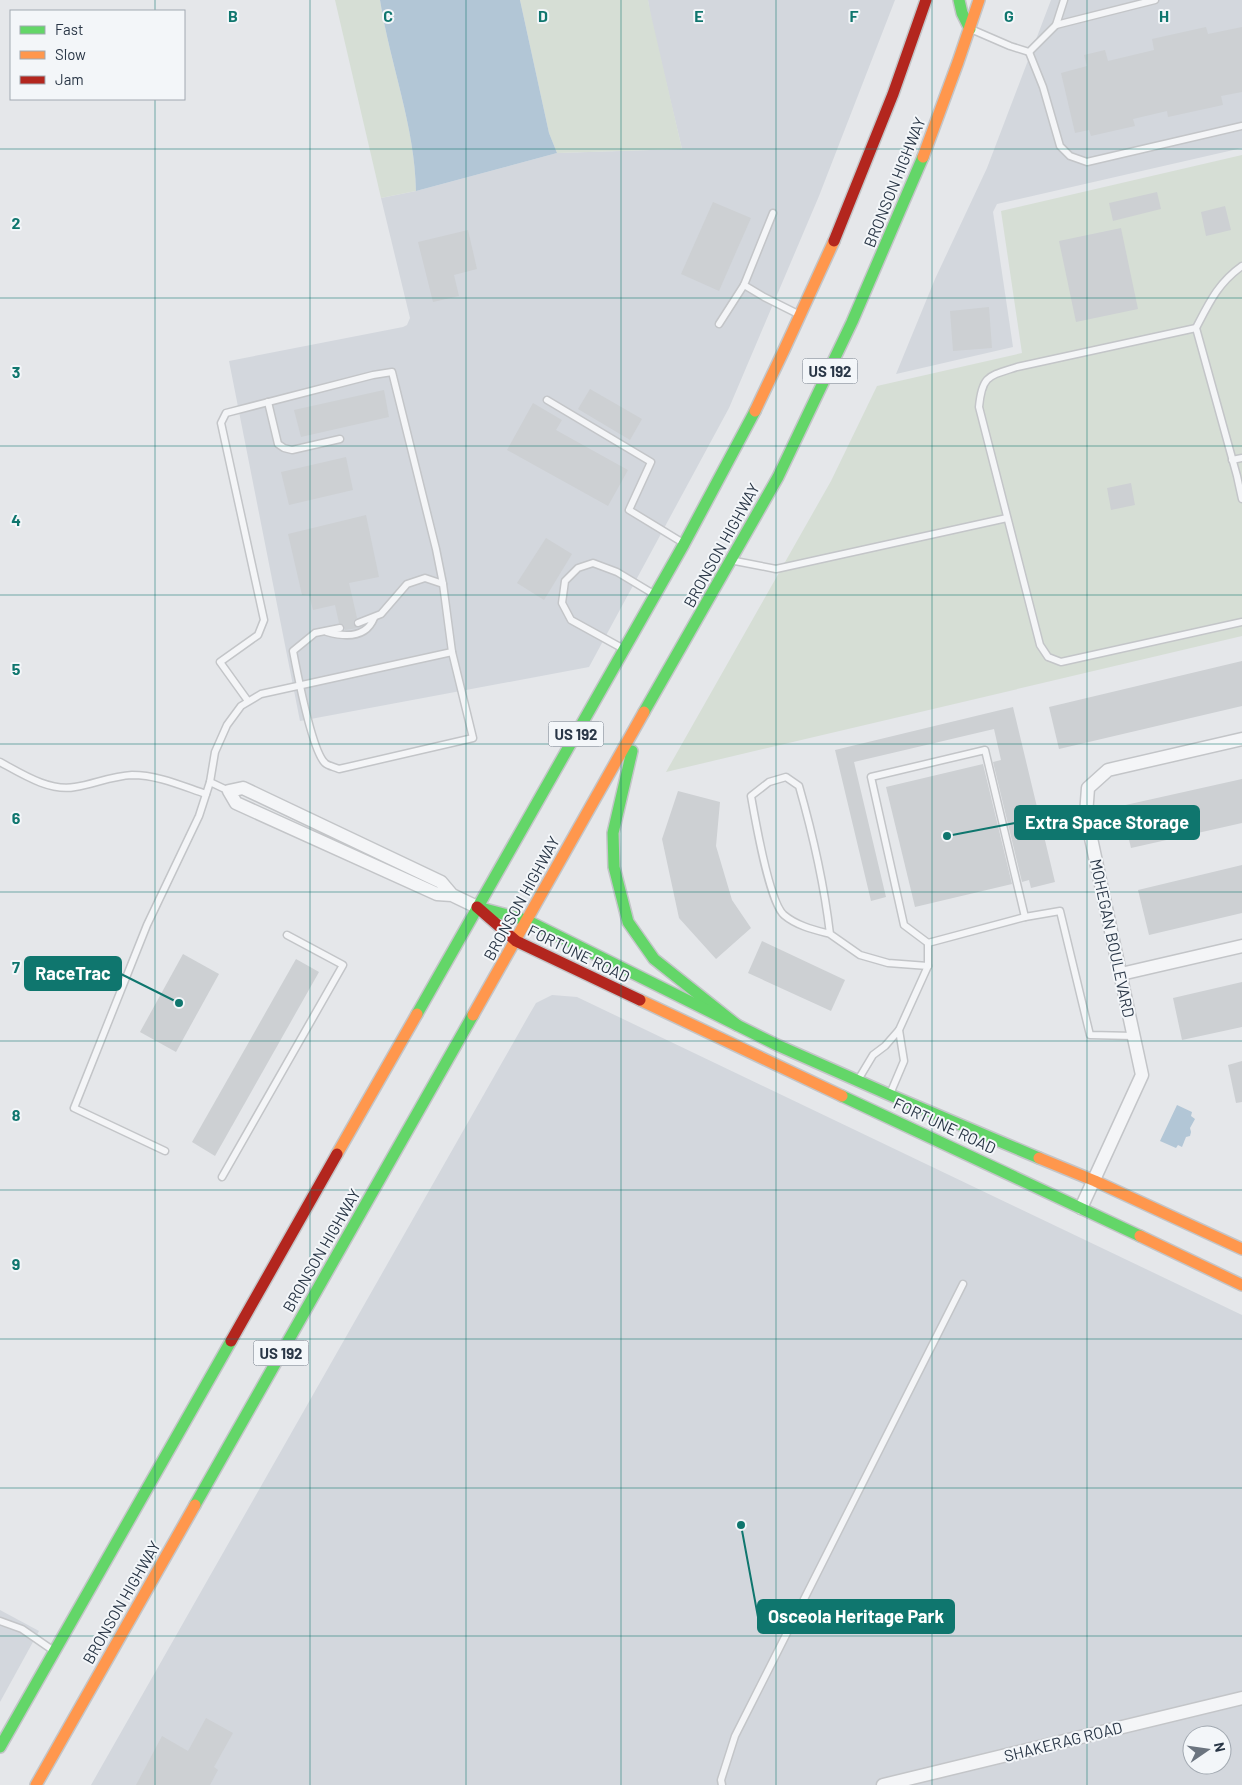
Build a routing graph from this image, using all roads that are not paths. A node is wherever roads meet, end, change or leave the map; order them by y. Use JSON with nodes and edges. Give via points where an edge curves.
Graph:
{"nodes":[{"id":1,"x":926,"y":0,"type":"edge"},
{"id":2,"x":958,"y":0,"type":"edge"},
{"id":3,"x":979,"y":0,"type":"edge"},
{"id":4,"x":1064,"y":0,"type":"edge"},
{"id":5,"x":1155,"y":0,"type":"edge"},
{"id":6,"x":1056,"y":25,"type":"junction"},
{"id":7,"x":970,"y":29,"type":"junction"},
{"id":8,"x":1029,"y":52,"type":"junction"},
{"id":9,"x":1242,"y":126,"type":"edge"},
{"id":10,"x":774,"y":213,"type":"dead end"},
{"id":11,"x":1242,"y":266,"type":"edge"},
{"id":12,"x":744,"y":284,"type":"junction"},
{"id":13,"x":801,"y":315,"type":"junction"},
{"id":14,"x":719,"y":324,"type":"dead end"},
{"id":15,"x":1196,"y":328,"type":"junction"},
{"id":16,"x":547,"y":400,"type":"dead end"},
{"id":17,"x":268,"y":402,"type":"junction"},
{"id":18,"x":340,"y":439,"type":"dead end"},
{"id":19,"x":1242,"y":458,"type":"edge"},
{"id":20,"x":1232,"y":460,"type":"junction"},
{"id":21,"x":1240,"y":476,"type":"edge"},
{"id":22,"x":1242,"y":499,"type":"edge"},
{"id":23,"x":1007,"y":518,"type":"junction"},
{"id":24,"x":684,"y":544,"type":"junction"},
{"id":25,"x":731,"y":561,"type":"junction"},
{"id":26,"x":443,"y":584,"type":"junction"},
{"id":27,"x":656,"y":595,"type":"junction"},
{"id":28,"x":374,"y":618,"type":"junction"},
{"id":29,"x":1242,"y":622,"type":"edge"},
{"id":30,"x":358,"y":624,"type":"dead end"},
{"id":31,"x":340,"y":628,"type":"dead end"},
{"id":32,"x":326,"y":631,"type":"junction"},
{"id":33,"x":624,"y":650,"type":"junction"},
{"id":34,"x":452,"y":652,"type":"junction"},
{"id":35,"x":299,"y":686,"type":"junction"},
{"id":36,"x":248,"y":701,"type":"junction"},
{"id":37,"x":638,"y":723,"type":"junction"},
{"id":38,"x":1242,"y":739,"type":"edge"},
{"id":39,"x":0,"y":762,"type":"edge"},
{"id":40,"x":210,"y":782,"type":"junction"},
{"id":41,"x":229,"y":791,"type":"joint"},
{"id":42,"x":206,"y":794,"type":"junction"},
{"id":43,"x":477,"y":907,"type":"junction"},
{"id":44,"x":1025,"y":917,"type":"junction"},
{"id":45,"x":526,"y":920,"type":"junction"},
{"id":46,"x":830,"y":934,"type":"junction"},
{"id":47,"x":287,"y":935,"type":"dead end"},
{"id":48,"x":516,"y":941,"type":"junction"},
{"id":49,"x":928,"y":943,"type":"junction"},
{"id":50,"x":1242,"y":946,"type":"edge"},
{"id":51,"x":928,"y":966,"type":"junction"},
{"id":52,"x":1121,"y":974,"type":"junction"},
{"id":53,"x":737,"y":1024,"type":"junction"},
{"id":54,"x":899,"y":1030,"type":"junction"},
{"id":55,"x":1134,"y":1036,"type":"junction"},
{"id":56,"x":858,"y":1081,"type":"junction"},
{"id":57,"x":890,"y":1095,"type":"junction"},
{"id":58,"x":165,"y":1151,"type":"dead end"},
{"id":59,"x":222,"y":1177,"type":"dead end"},
{"id":60,"x":1095,"y":1181,"type":"junction"},
{"id":61,"x":1082,"y":1208,"type":"junction"},
{"id":62,"x":1242,"y":1250,"type":"edge"},
{"id":63,"x":963,"y":1284,"type":"dead end"},
{"id":64,"x":1242,"y":1285,"type":"edge"},
{"id":65,"x":0,"y":1621,"type":"edge"},
{"id":66,"x":54,"y":1651,"type":"junction"},
{"id":67,"x":1242,"y":1698,"type":"edge"},
{"id":68,"x":0,"y":1747,"type":"edge"},
{"id":69,"x":36,"y":1785,"type":"edge"},
{"id":70,"x":722,"y":1785,"type":"edge"},
{"id":71,"x":883,"y":1785,"type":"edge"}],
"edges":[{"from":1,"to":13,"type":"main road","name":"BRONSON HIGHWAY","number":"US 192","via":[[852,201]]},
{"from":2,"to":7,"type":"main road"},
{"from":3,"to":7,"type":"main road","name":"BRONSON HIGHWAY","number":"US 192"},
{"from":4,"to":6,"type":"lane"},
{"from":5,"to":6,"type":"lane"},
{"from":6,"to":8,"type":"lane"},
{"from":7,"to":8,"type":"lane"},
{"from":7,"to":25,"type":"main road","name":"BRONSON HIGHWAY","number":"US 192","via":[[932,133],[863,300],[778,477]]},
{"from":8,"to":9,"type":"lane","via":[[1043,86],[1060,146],[1070,156],[1087,162]]},
{"from":10,"to":12,"type":"lane"},
{"from":11,"to":15,"type":"lane","via":[[1217,289]]},
{"from":12,"to":13,"type":"lane"},
{"from":12,"to":14,"type":"lane"},
{"from":13,"to":24,"type":"main road","name":"BRONSON HIGHWAY","number":"US 192","via":[[730,461]]},
{"from":15,"to":20,"type":"lane"},
{"from":15,"to":23,"type":"lane","via":[[991,375],[981,388],[979,407]]},
{"from":16,"to":24,"type":"lane","via":[[651,462],[629,510]]},
{"from":17,"to":18,"type":"lane","via":[[278,444],[284,448],[292,450]]},
{"from":17,"to":26,"type":"lane","via":[[392,372]]},
{"from":17,"to":36,"type":"lane","via":[[226,413],[221,423],[264,620],[258,634],[220,662]]},
{"from":19,"to":20,"type":"lane"},
{"from":20,"to":21,"type":"lane"},
{"from":21,"to":22,"type":"lane"},
{"from":23,"to":25,"type":"lane","via":[[776,569]]},
{"from":23,"to":29,"type":"lane","via":[[1040,645],[1048,657],[1061,662]]},
{"from":24,"to":27,"type":"main road","name":"BRONSON HIGHWAY","number":"US 192"},
{"from":25,"to":37,"type":"main road","name":"BRONSON HIGHWAY","number":"US 192"},
{"from":26,"to":28,"type":"lane","via":[[425,578],[407,584]]},
{"from":26,"to":34,"type":"lane"},
{"from":27,"to":33,"type":"main road","name":"BRONSON HIGHWAY","number":"US 192"},
{"from":27,"to":33,"type":"lane","via":[[617,572],[593,563],[578,568],[565,582],[562,603],[571,620]]},
{"from":28,"to":30,"type":"lane"},
{"from":28,"to":32,"type":"lane","via":[[366,631],[342,636]]},
{"from":31,"to":32,"type":"lane"},
{"from":32,"to":35,"type":"lane","via":[[315,633],[293,651]]},
{"from":33,"to":43,"type":"main road","name":"BRONSON HIGHWAY","number":"US 192"},
{"from":34,"to":35,"type":"lane"},
{"from":34,"to":35,"type":"lane","via":[[473,738],[339,769],[325,763],[318,751]]},
{"from":35,"to":36,"type":"lane","via":[[261,694]]},
{"from":36,"to":40,"type":"lane","via":[[227,725],[215,752]]},
{"from":37,"to":45,"type":"main road","name":"BRONSON HIGHWAY","number":"US 192"},
{"from":37,"to":53,"type":"main road","via":[[613,833],[614,867],[628,922],[654,959]]},
{"from":38,"to":52,"type":"street","name":"MOHEGAN BOULEVARD","via":[[1108,770],[1088,788],[1086,815]]},
{"from":39,"to":42,"type":"lane","via":[[43,785],[73,788],[131,775],[158,778]]},
{"from":40,"to":41,"type":"lane"},
{"from":40,"to":42,"type":"lane"},
{"from":41,"to":43,"type":"street","via":[[236,803],[436,894],[452,895]]},
{"from":42,"to":58,"type":"lane","via":[[199,816],[147,925],[74,1108]]},
{"from":43,"to":45,"type":"main road","name":"FORTUNE ROAD"},
{"from":43,"to":48,"type":"main road","name":"FORTUNE ROAD"},
{"from":43,"to":66,"type":"main road","name":"BRONSON HIGHWAY","number":"US 192"},
{"from":44,"to":49,"type":"lane"},
{"from":44,"to":49,"type":"lane","via":[[985,750],[871,777],[904,924]]},
{"from":44,"to":55,"type":"lane","via":[[1060,911],[1090,1035]]},
{"from":45,"to":48,"type":"main road","name":"BRONSON HIGHWAY","number":"US 192"},
{"from":45,"to":53,"type":"main road","name":"FORTUNE ROAD"},
{"from":46,"to":46,"type":"lane","via":[[824,888],[800,786],[786,777],[769,782],[751,796],[760,848],[774,897],[782,914],[802,926]]},
{"from":46,"to":51,"type":"lane","via":[[860,955],[888,963]]},
{"from":47,"to":59,"type":"lane","via":[[342,965]]},
{"from":48,"to":61,"type":"main road","name":"FORTUNE ROAD"},
{"from":48,"to":69,"type":"main road","name":"BRONSON HIGHWAY","number":"US 192"},
{"from":49,"to":51,"type":"lane"},
{"from":50,"to":52,"type":"street"},
{"from":51,"to":54,"type":"lane"},
{"from":52,"to":55,"type":"street","name":"MOHEGAN BOULEVARD"},
{"from":53,"to":56,"type":"main road","name":"FORTUNE ROAD"},
{"from":54,"to":56,"type":"lane","via":[[873,1055]]},
{"from":54,"to":57,"type":"lane","via":[[904,1061]]},
{"from":55,"to":60,"type":"street","name":"MOHEGAN BOULEVARD","via":[[1142,1075]]},
{"from":56,"to":57,"type":"main road","name":"FORTUNE ROAD"},
{"from":57,"to":60,"type":"main road","name":"FORTUNE ROAD"},
{"from":60,"to":61,"type":"street","name":"MOHEGAN BOULEVARD"},
{"from":60,"to":62,"type":"main road","name":"FORTUNE ROAD"},
{"from":61,"to":64,"type":"main road","name":"FORTUNE ROAD"},
{"from":63,"to":70,"type":"lane","via":[[735,1736]]},
{"from":65,"to":66,"type":"lane","via":[[22,1630]]},
{"from":66,"to":68,"type":"main road","name":"BRONSON HIGHWAY","number":"US 192"},
{"from":67,"to":71,"type":"street","name":"SHAKERAG ROAD"}]}
